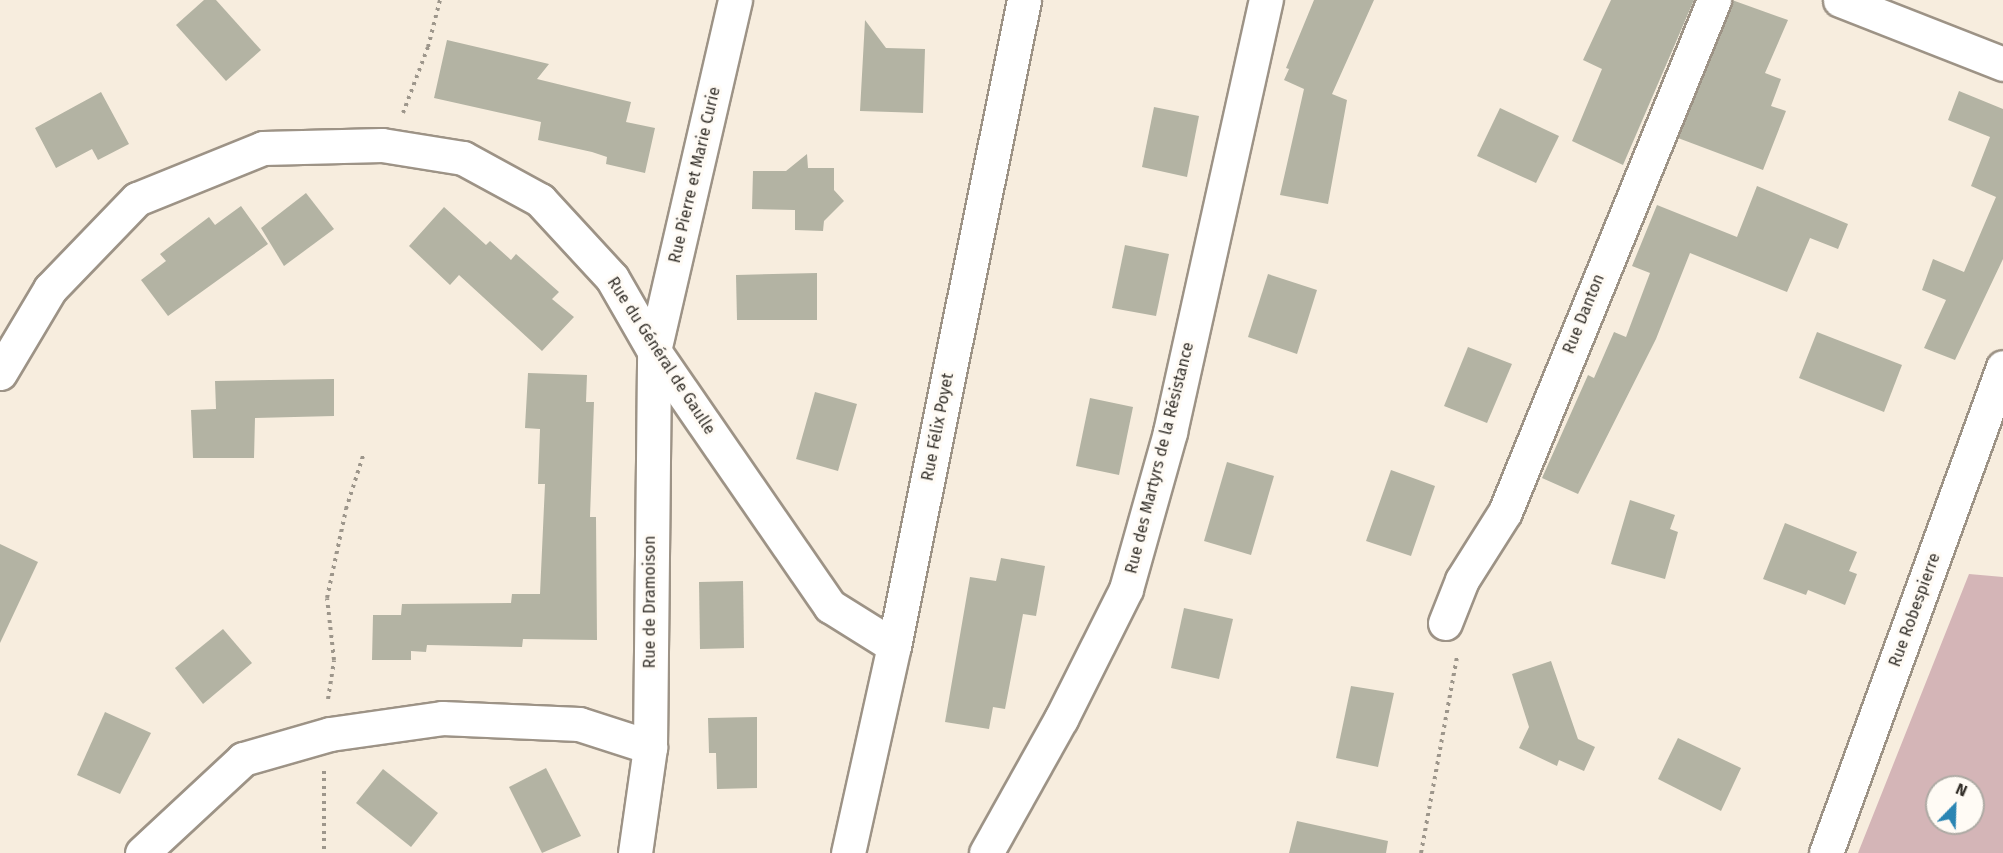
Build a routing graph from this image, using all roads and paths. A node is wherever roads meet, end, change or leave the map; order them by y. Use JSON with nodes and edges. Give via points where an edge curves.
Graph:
{"nodes":[{"id":1,"x":440,"y":0,"type":"edge"},
{"id":2,"x":735,"y":0,"type":"edge"},
{"id":3,"x":1024,"y":0,"type":"edge"},
{"id":4,"x":1266,"y":0,"type":"edge"},
{"id":5,"x":1714,"y":0,"type":"edge"},
{"id":6,"x":1840,"y":0,"type":"edge"},
{"id":7,"x":2003,"y":64,"type":"edge"},
{"id":8,"x":389,"y":146,"type":"junction"},
{"id":9,"x":654,"y":351,"type":"junction"},
{"id":10,"x":2003,"y":367,"type":"edge"},
{"id":11,"x":0,"y":373,"type":"edge"},
{"id":12,"x":363,"y":456,"type":"dead end"},
{"id":13,"x":1445,"y":623,"type":"joint"},
{"id":14,"x":894,"y":646,"type":"junction"},
{"id":15,"x":330,"y":734,"type":"junction"},
{"id":16,"x":650,"y":747,"type":"junction"},
{"id":17,"x":142,"y":853,"type":"edge"},
{"id":18,"x":324,"y":853,"type":"edge"},
{"id":19,"x":635,"y":853,"type":"edge"},
{"id":20,"x":848,"y":853,"type":"edge"},
{"id":21,"x":986,"y":853,"type":"edge"},
{"id":22,"x":1420,"y":853,"type":"edge"},
{"id":23,"x":1827,"y":853,"type":"edge"}],
"edges":[{"from":1,"to":8,"type":"path","via":[[428,47]]},
{"from":2,"to":9,"type":"street","name":"Rue Pierre et Marie Curie"},
{"from":3,"to":14,"type":"street","name":"Rue Félix Poyet"},
{"from":4,"to":21,"type":"street","name":"Rue des Martyrs de la Résistance","via":[[1170,432],[1126,589],[1061,719]]},
{"from":5,"to":13,"type":"street","name":"Rue Danton","via":[[1505,512],[1462,580]]},
{"from":6,"to":7,"type":"street"},
{"from":8,"to":9,"type":"street","name":"Rue du Général de Gaulle","via":[[463,158],[540,200],[612,278]]},
{"from":8,"to":11,"type":"street","name":"Rue du Général de Gaulle","via":[[263,148],[137,199],[50,288]]},
{"from":9,"to":14,"type":"street","name":"Rue du Général de Gaulle","via":[[830,606]]},
{"from":9,"to":16,"type":"street","name":"Rue de Dramoison"},
{"from":10,"to":23,"type":"street","name":"Rue Robespierre"},
{"from":12,"to":15,"type":"path","via":[[346,509],[327,598],[333,660],[326,705]]},
{"from":13,"to":22,"type":"path","via":[[1457,657]]},
{"from":14,"to":20,"type":"street","name":"Rue Félix Poyet"},
{"from":15,"to":16,"type":"street","via":[[453,718],[579,724]]},
{"from":15,"to":17,"type":"street","via":[[243,759]]},
{"from":15,"to":18,"type":"path","via":[[323,763]]},
{"from":16,"to":19,"type":"street","name":"Rue de Dramoison"}]}
